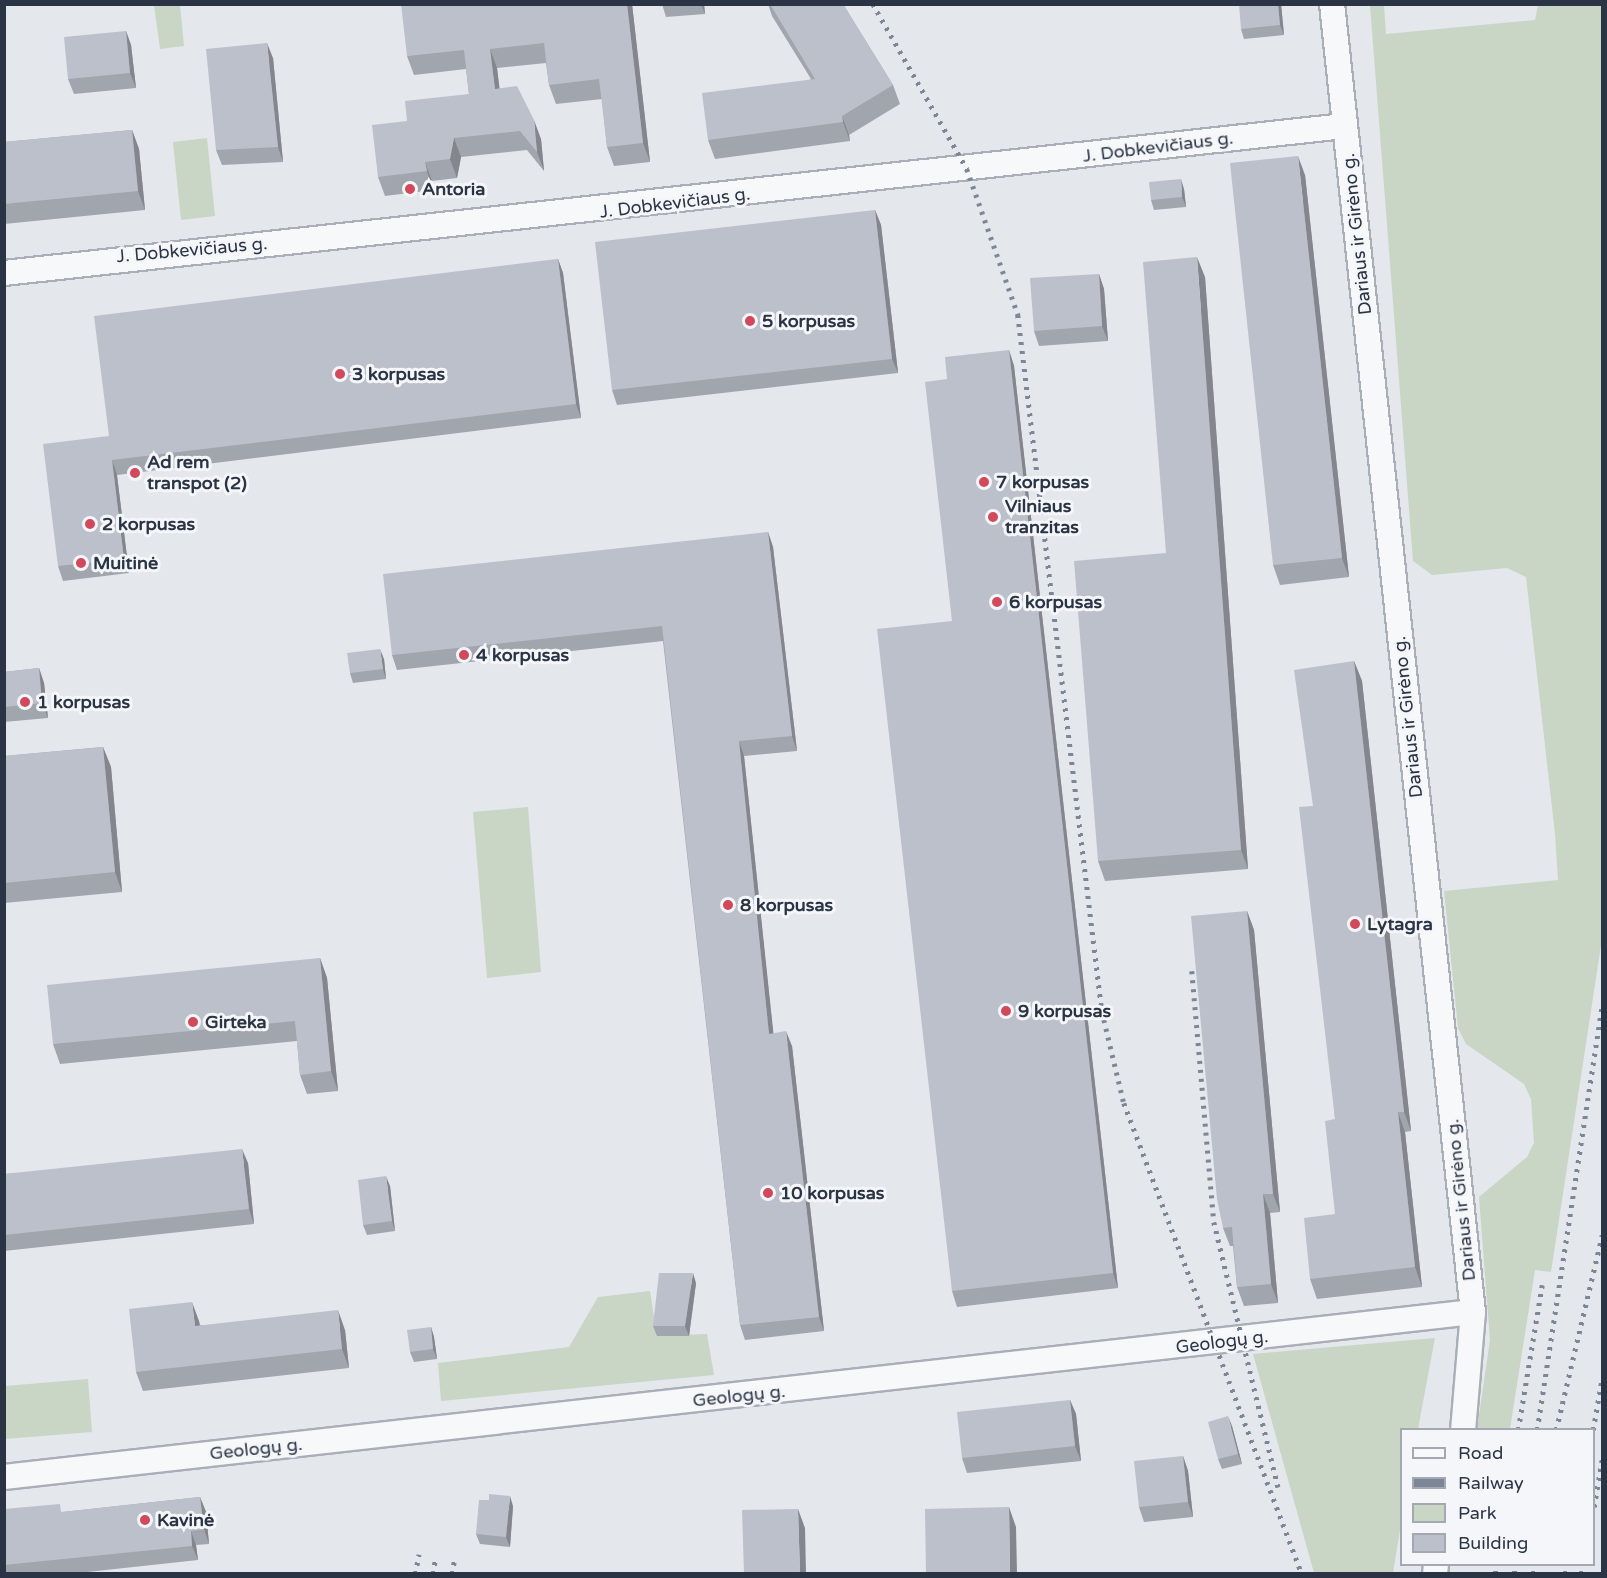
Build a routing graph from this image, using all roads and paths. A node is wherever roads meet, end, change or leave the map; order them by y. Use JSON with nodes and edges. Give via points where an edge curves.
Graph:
{"nodes":[{"id":1,"x":1332,"y":4,"type":"edge"},
{"id":2,"x":1346,"y":126,"type":"junction"},
{"id":3,"x":4,"y":273,"type":"edge"},
{"id":4,"x":1473,"y":1312,"type":"junction"},
{"id":5,"x":1463,"y":1428,"type":"edge"},
{"id":6,"x":4,"y":1477,"type":"edge"}],
"edges":[{"from":1,"to":2,"type":"street","name":"Dariaus ir Girėno g."},
{"from":2,"to":3,"type":"street","name":"J. Dobkevičiaus g."},
{"from":2,"to":4,"type":"street","name":"Dariaus ir Girėno g."},
{"from":4,"to":5,"type":"street","name":"Dariaus ir Girėno g."},
{"from":4,"to":6,"type":"street","name":"Geologų g."}]}
